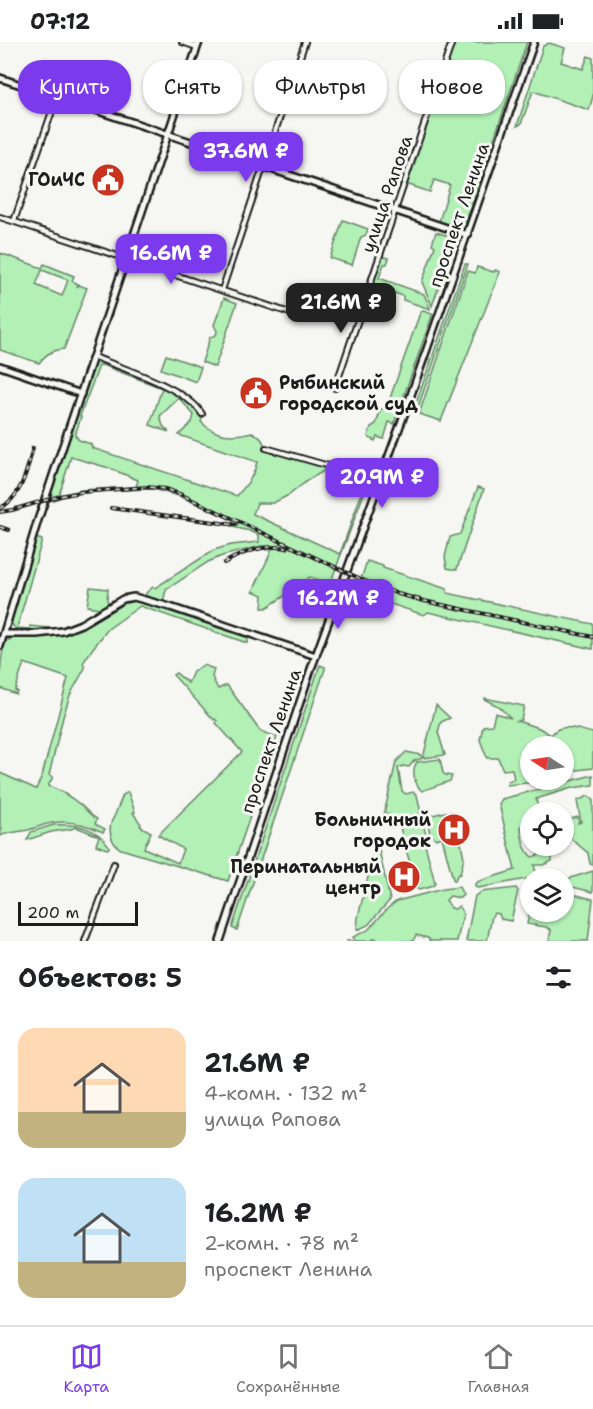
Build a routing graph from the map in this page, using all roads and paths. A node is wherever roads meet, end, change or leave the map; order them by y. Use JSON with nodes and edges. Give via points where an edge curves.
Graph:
{"nodes":[{"id":1,"x":182,"y":42,"type":"edge"},
{"id":2,"x":305,"y":42,"type":"edge"},
{"id":3,"x":452,"y":42,"type":"edge"},
{"id":4,"x":534,"y":42,"type":"edge"},
{"id":5,"x":198,"y":45,"type":"edge"},
{"id":6,"x":0,"y":78,"type":"edge"},
{"id":7,"x":18,"y":84,"type":"edge"},
{"id":8,"x":51,"y":114,"type":"edge"},
{"id":9,"x":108,"y":114,"type":"edge"},
{"id":10,"x":168,"y":134,"type":"junction"},
{"id":11,"x":263,"y":166,"type":"junction"},
{"id":12,"x":396,"y":211,"type":"junction"},
{"id":13,"x":0,"y":217,"type":"edge"},
{"id":14,"x":14,"y":221,"type":"junction"},
{"id":15,"x":468,"y":235,"type":"junction"},
{"id":16,"x":127,"y":259,"type":"junction"},
{"id":17,"x":222,"y":290,"type":"junction"},
{"id":18,"x":308,"y":319,"type":"dead end"},
{"id":19,"x":94,"y":357,"type":"junction"},
{"id":20,"x":0,"y":366,"type":"edge"},
{"id":21,"x":335,"y":388,"type":"dead end"},
{"id":22,"x":81,"y":394,"type":"junction"},
{"id":23,"x":202,"y":414,"type":"dead end"},
{"id":24,"x":266,"y":448,"type":"dead end"},
{"id":25,"x":381,"y":478,"type":"junction"},
{"id":26,"x":4,"y":634,"type":"junction"},
{"id":27,"x":0,"y":646,"type":"edge"},
{"id":28,"x":316,"y":656,"type":"junction"},
{"id":29,"x":114,"y":864,"type":"dead end"},
{"id":30,"x":85,"y":941,"type":"edge"},
{"id":31,"x":220,"y":941,"type":"edge"}],
"edges":[{"from":1,"to":5,"type":"street"},
{"from":2,"to":11,"type":"street"},
{"from":3,"to":12,"type":"street","name":"улица Рапова"},
{"from":4,"to":15,"type":"street","name":"проспект Ленина"},
{"from":5,"to":10,"type":"street"},
{"from":6,"to":7,"type":"street"},
{"from":8,"to":14,"type":"street"},
{"from":9,"to":10,"type":"street"},
{"from":10,"to":11,"type":"street"},
{"from":10,"to":16,"type":"street"},
{"from":11,"to":12,"type":"street"},
{"from":11,"to":17,"type":"street"},
{"from":12,"to":15,"type":"street"},
{"from":12,"to":21,"type":"street","name":"улица Рапова"},
{"from":13,"to":14,"type":"street"},
{"from":14,"to":16,"type":"street"},
{"from":15,"to":25,"type":"street","name":"проспект Ленина"},
{"from":16,"to":17,"type":"street"},
{"from":16,"to":19,"type":"street"},
{"from":17,"to":18,"type":"street"},
{"from":19,"to":22,"type":"street"},
{"from":19,"to":23,"type":"street","via":[[180,393]]},
{"from":20,"to":22,"type":"street"},
{"from":22,"to":26,"type":"street"},
{"from":24,"to":25,"type":"street"},
{"from":25,"to":28,"type":"street","name":"проспект Ленина"},
{"from":26,"to":27,"type":"street"},
{"from":26,"to":28,"type":"street","via":[[63,631],[134,597]]},
{"from":28,"to":31,"type":"street","name":"проспект Ленина"},
{"from":29,"to":30,"type":"street"}]}
